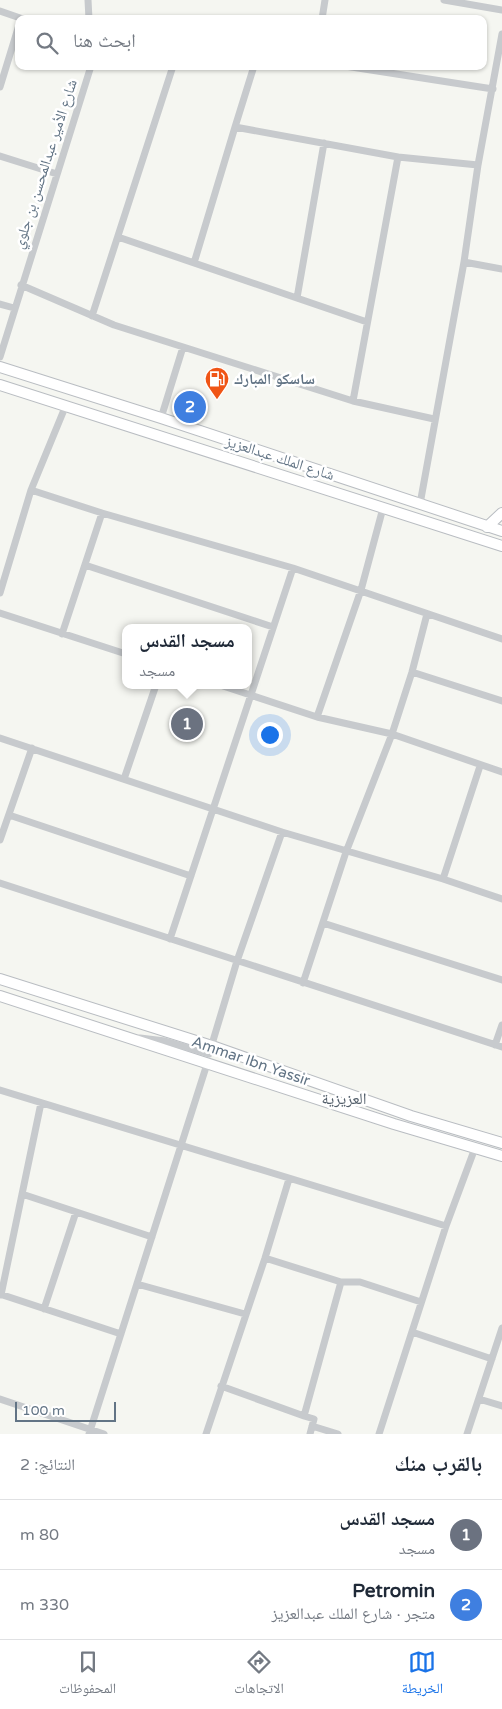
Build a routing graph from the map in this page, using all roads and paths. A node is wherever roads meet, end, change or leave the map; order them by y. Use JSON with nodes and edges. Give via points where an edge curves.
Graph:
{"nodes":[{"id":1,"x":88,"y":0,"type":"edge"},
{"id":2,"x":325,"y":0,"type":"edge"},
{"id":3,"x":444,"y":0,"type":"edge"},
{"id":4,"x":502,"y":10,"type":"edge"},
{"id":5,"x":0,"y":11,"type":"edge"},
{"id":6,"x":89,"y":15,"type":"edge"},
{"id":7,"x":323,"y":15,"type":"edge"},
{"id":8,"x":15,"y":17,"type":"edge"},
{"id":9,"x":502,"y":34,"type":"edge"},
{"id":10,"x":15,"y":38,"type":"edge"},
{"id":11,"x":90,"y":70,"type":"edge"},
{"id":12,"x":172,"y":70,"type":"edge"},
{"id":13,"x":253,"y":70,"type":"edge"},
{"id":14,"x":371,"y":70,"type":"edge"},
{"id":15,"x":0,"y":87,"type":"edge"},
{"id":16,"x":492,"y":89,"type":"junction"},
{"id":17,"x":235,"y":127,"type":"junction"},
{"id":18,"x":324,"y":143,"type":"junction"},
{"id":19,"x":0,"y":156,"type":"edge"},
{"id":20,"x":398,"y":157,"type":"junction"},
{"id":21,"x":478,"y":165,"type":"junction"},
{"id":22,"x":57,"y":174,"type":"junction"},
{"id":23,"x":118,"y":237,"type":"junction"},
{"id":24,"x":464,"y":262,"type":"junction"},
{"id":25,"x":194,"y":263,"type":"junction"},
{"id":26,"x":502,"y":269,"type":"edge"},
{"id":27,"x":21,"y":285,"type":"junction"},
{"id":28,"x":296,"y":298,"type":"junction"},
{"id":29,"x":0,"y":304,"type":"edge"},
{"id":30,"x":14,"y":308,"type":"junction"},
{"id":31,"x":92,"y":316,"type":"junction"},
{"id":32,"x":367,"y":322,"type":"junction"},
{"id":33,"x":183,"y":347,"type":"junction"},
{"id":34,"x":0,"y":357,"type":"edge"},
{"id":35,"x":0,"y":367,"type":"edge"},
{"id":36,"x":0,"y":385,"type":"edge"},
{"id":37,"x":353,"y":401,"type":"junction"},
{"id":38,"x":66,"y":405,"type":"junction"},
{"id":39,"x":161,"y":418,"type":"junction"},
{"id":40,"x":434,"y":419,"type":"junction"},
{"id":41,"x":31,"y":490,"type":"junction"},
{"id":42,"x":420,"y":504,"type":"junction"},
{"id":43,"x":383,"y":508,"type":"junction"},
{"id":44,"x":102,"y":513,"type":"junction"},
{"id":45,"x":502,"y":513,"type":"edge"},
{"id":46,"x":487,"y":527,"type":"junction"},
{"id":47,"x":502,"y":531,"type":"edge"},
{"id":48,"x":502,"y":546,"type":"edge"},
{"id":49,"x":85,"y":565,"type":"junction"},
{"id":50,"x":293,"y":568,"type":"junction"},
{"id":51,"x":361,"y":590,"type":"junction"},
{"id":52,"x":0,"y":594,"type":"edge"},
{"id":53,"x":0,"y":613,"type":"edge"},
{"id":54,"x":427,"y":614,"type":"junction"},
{"id":55,"x":273,"y":627,"type":"junction"},
{"id":56,"x":62,"y":634,"type":"junction"},
{"id":57,"x":502,"y":639,"type":"edge"},
{"id":58,"x":122,"y":653,"type":"edge"},
{"id":59,"x":412,"y":672,"type":"junction"},
{"id":60,"x":155,"y":689,"type":"edge"},
{"id":61,"x":232,"y":689,"type":"edge"},
{"id":62,"x":250,"y":695,"type":"junction"},
{"id":63,"x":502,"y":701,"type":"edge"},
{"id":64,"x":317,"y":717,"type":"junction"},
{"id":65,"x":392,"y":734,"type":"junction"},
{"id":66,"x":0,"y":738,"type":"edge"},
{"id":67,"x":32,"y":748,"type":"junction"},
{"id":68,"x":480,"y":766,"type":"junction"},
{"id":69,"x":502,"y":772,"type":"edge"},
{"id":70,"x":124,"y":780,"type":"junction"},
{"id":71,"x":213,"y":809,"type":"junction"},
{"id":72,"x":9,"y":815,"type":"junction"},
{"id":73,"x":282,"y":832,"type":"junction"},
{"id":74,"x":0,"y":840,"type":"edge"},
{"id":75,"x":346,"y":852,"type":"junction"},
{"id":76,"x":191,"y":876,"type":"junction"},
{"id":77,"x":443,"y":879,"type":"junction"},
{"id":78,"x":0,"y":883,"type":"edge"},
{"id":79,"x":502,"y":899,"type":"edge"},
{"id":80,"x":322,"y":923,"type":"junction"},
{"id":81,"x":170,"y":939,"type":"junction"},
{"id":82,"x":237,"y":961,"type":"junction"},
{"id":83,"x":502,"y":980,"type":"edge"},
{"id":84,"x":0,"y":981,"type":"edge"},
{"id":85,"x":304,"y":983,"type":"junction"},
{"id":86,"x":0,"y":996,"type":"edge"},
{"id":87,"x":502,"y":1025,"type":"edge"},
{"id":88,"x":115,"y":1035,"type":"junction"},
{"id":89,"x":212,"y":1046,"type":"junction"},
{"id":90,"x":499,"y":1046,"type":"edge"},
{"id":91,"x":208,"y":1064,"type":"junction"},
{"id":92,"x":0,"y":1090,"type":"edge"},
{"id":93,"x":41,"y":1103,"type":"junction"},
{"id":94,"x":502,"y":1143,"type":"edge"},
{"id":95,"x":181,"y":1146,"type":"junction"},
{"id":96,"x":475,"y":1148,"type":"junction"},
{"id":97,"x":502,"y":1156,"type":"edge"},
{"id":98,"x":289,"y":1179,"type":"junction"},
{"id":99,"x":22,"y":1194,"type":"junction"},
{"id":100,"x":76,"y":1212,"type":"junction"},
{"id":101,"x":446,"y":1226,"type":"junction"},
{"id":102,"x":152,"y":1238,"type":"junction"},
{"id":103,"x":265,"y":1258,"type":"junction"},
{"id":104,"x":341,"y":1282,"type":"junction"},
{"id":105,"x":137,"y":1284,"type":"junction"},
{"id":106,"x":1,"y":1295,"type":"edge"},
{"id":107,"x":421,"y":1302,"type":"junction"},
{"id":108,"x":44,"y":1309,"type":"junction"},
{"id":109,"x":245,"y":1314,"type":"junction"},
{"id":110,"x":502,"y":1328,"type":"edge"},
{"id":111,"x":412,"y":1332,"type":"junction"},
{"id":112,"x":121,"y":1334,"type":"junction"},
{"id":113,"x":492,"y":1359,"type":"junction"},
{"id":114,"x":222,"y":1386,"type":"junction"},
{"id":115,"x":0,"y":1399,"type":"edge"},
{"id":116,"x":479,"y":1399,"type":"junction"},
{"id":117,"x":502,"y":1406,"type":"edge"},
{"id":118,"x":304,"y":1416,"type":"junction"},
{"id":119,"x":312,"y":1426,"type":"junction"},
{"id":120,"x":90,"y":1432,"type":"edge"},
{"id":121,"x":104,"y":1434,"type":"edge"},
{"id":122,"x":206,"y":1434,"type":"edge"},
{"id":123,"x":310,"y":1434,"type":"edge"},
{"id":124,"x":338,"y":1434,"type":"edge"},
{"id":125,"x":379,"y":1434,"type":"edge"},
{"id":126,"x":467,"y":1434,"type":"edge"}],
"edges":[{"from":1,"to":6,"type":"street"},
{"from":2,"to":7,"type":"street"},
{"from":3,"to":4,"type":"street"},
{"from":5,"to":8,"type":"street"},
{"from":9,"to":16,"type":"street"},
{"from":10,"to":15,"type":"street"},
{"from":11,"to":22,"type":"street","name":"شارع الأمير عبدالمحسن بن جلوي"},
{"from":12,"to":23,"type":"street"},
{"from":13,"to":17,"type":"street"},
{"from":14,"to":16,"type":"street"},
{"from":16,"to":21,"type":"street"},
{"from":17,"to":18,"type":"street"},
{"from":17,"to":25,"type":"street"},
{"from":18,"to":20,"type":"street"},
{"from":18,"to":28,"type":"street"},
{"from":19,"to":22,"type":"street"},
{"from":20,"to":21,"type":"street"},
{"from":20,"to":32,"type":"street"},
{"from":21,"to":24,"type":"street"},
{"from":22,"to":27,"type":"street","name":"شارع الأمير عبدالمحسن بن جلوي"},
{"from":23,"to":25,"type":"street"},
{"from":23,"to":31,"type":"street"},
{"from":24,"to":26,"type":"street"},
{"from":24,"to":40,"type":"street"},
{"from":25,"to":28,"type":"street"},
{"from":27,"to":30,"type":"street","name":"شارع الأمير عبدالمحسن بن جلوي"},
{"from":27,"to":31,"type":"street"},
{"from":28,"to":32,"type":"street"},
{"from":29,"to":30,"type":"street"},
{"from":30,"to":34,"type":"street","name":"شارع الأمير عبدالمحسن بن جلوي"},
{"from":31,"to":33,"type":"street"},
{"from":32,"to":37,"type":"street"},
{"from":33,"to":37,"type":"street"},
{"from":33,"to":39,"type":"street"},
{"from":35,"to":39,"type":"street","name":"شارع الملك عبدالعزيز"},
{"from":36,"to":38,"type":"street","name":"شارع الملك عبدالعزيز"},
{"from":37,"to":40,"type":"street"},
{"from":38,"to":41,"type":"street"},
{"from":38,"to":43,"type":"street","name":"شارع الملك عبدالعزيز"},
{"from":39,"to":42,"type":"street","name":"شارع الملك عبدالعزيز"},
{"from":40,"to":42,"type":"street"},
{"from":41,"to":44,"type":"street"},
{"from":41,"to":52,"type":"street"},
{"from":42,"to":46,"type":"street","name":"شارع الملك عبدالعزيز"},
{"from":43,"to":48,"type":"street","name":"شارع الملك عبدالعزيز"},
{"from":43,"to":51,"type":"street"},
{"from":44,"to":49,"type":"street"},
{"from":44,"to":50,"type":"street"},
{"from":45,"to":46,"type":"street"},
{"from":46,"to":47,"type":"street","name":"شارع الملك عبدالعزيز"},
{"from":49,"to":55,"type":"street"},
{"from":49,"to":56,"type":"street"},
{"from":50,"to":51,"type":"street"},
{"from":50,"to":55,"type":"street"},
{"from":51,"to":54,"type":"street"},
{"from":51,"to":64,"type":"street"},
{"from":53,"to":56,"type":"street"},
{"from":54,"to":57,"type":"street"},
{"from":54,"to":59,"type":"street"},
{"from":55,"to":62,"type":"street"},
{"from":56,"to":58,"type":"street"},
{"from":59,"to":63,"type":"street"},
{"from":59,"to":65,"type":"street"},
{"from":60,"to":70,"type":"street"},
{"from":61,"to":62,"type":"street"},
{"from":62,"to":64,"type":"street"},
{"from":62,"to":71,"type":"street"},
{"from":64,"to":65,"type":"street"},
{"from":65,"to":68,"type":"street"},
{"from":65,"to":75,"type":"street"},
{"from":66,"to":67,"type":"street"},
{"from":67,"to":70,"type":"street"},
{"from":67,"to":72,"type":"street"},
{"from":68,"to":69,"type":"street"},
{"from":68,"to":77,"type":"street"},
{"from":70,"to":71,"type":"street"},
{"from":71,"to":73,"type":"street"},
{"from":71,"to":76,"type":"street"},
{"from":72,"to":74,"type":"street"},
{"from":72,"to":76,"type":"street"},
{"from":73,"to":75,"type":"street"},
{"from":73,"to":82,"type":"street"},
{"from":75,"to":77,"type":"street"},
{"from":75,"to":80,"type":"street"},
{"from":76,"to":81,"type":"street"},
{"from":77,"to":79,"type":"street"},
{"from":78,"to":81,"type":"street"},
{"from":80,"to":83,"type":"street"},
{"from":80,"to":85,"type":"street"},
{"from":81,"to":82,"type":"street"},
{"from":82,"to":85,"type":"street"},
{"from":82,"to":89,"type":"street"},
{"from":84,"to":89,"type":"street","name":"Ammar Ibn Yassir"},
{"from":85,"to":90,"type":"street"},
{"from":86,"to":88,"type":"street","name":"Ammar Ibn Yassir"},
{"from":87,"to":90,"type":"street"},
{"from":88,"to":89,"type":"street","via":[[165,1041],[209,1054]]},
{"from":88,"to":91,"type":"street","name":"Ammar Ibn Yassir"},
{"from":89,"to":94,"type":"street","name":"Ammar Ibn Yassir","via":[[411,1116]]},
{"from":91,"to":95,"type":"street"},
{"from":91,"to":96,"type":"street","name":"Ammar Ibn Yassir"},
{"from":92,"to":93,"type":"street"},
{"from":93,"to":95,"type":"street"},
{"from":93,"to":99,"type":"street"},
{"from":95,"to":98,"type":"street"},
{"from":95,"to":102,"type":"street"},
{"from":96,"to":97,"type":"street","name":"Ammar Ibn Yassir"},
{"from":96,"to":101,"type":"street"},
{"from":98,"to":101,"type":"street"},
{"from":98,"to":103,"type":"street"},
{"from":99,"to":100,"type":"street"},
{"from":99,"to":106,"type":"street"},
{"from":100,"to":102,"type":"street"},
{"from":100,"to":108,"type":"street"},
{"from":101,"to":107,"type":"street"},
{"from":102,"to":105,"type":"street"},
{"from":103,"to":104,"type":"street"},
{"from":103,"to":109,"type":"street"},
{"from":104,"to":107,"type":"street","via":[[360,1282]]},
{"from":104,"to":118,"type":"street"},
{"from":105,"to":109,"type":"street"},
{"from":105,"to":112,"type":"street"},
{"from":106,"to":108,"type":"street"},
{"from":107,"to":111,"type":"street"},
{"from":108,"to":112,"type":"street"},
{"from":109,"to":114,"type":"street"},
{"from":110,"to":113,"type":"street"},
{"from":111,"to":113,"type":"street"},
{"from":111,"to":125,"type":"street"},
{"from":112,"to":120,"type":"street"},
{"from":113,"to":116,"type":"street"},
{"from":114,"to":118,"type":"street"},
{"from":114,"to":122,"type":"street"},
{"from":115,"to":120,"type":"street"},
{"from":116,"to":117,"type":"street"},
{"from":116,"to":126,"type":"street"},
{"from":118,"to":119,"type":"street","via":[[314,1420]]},
{"from":119,"to":123,"type":"street"},
{"from":119,"to":124,"type":"street"},
{"from":120,"to":121,"type":"street"}]}
